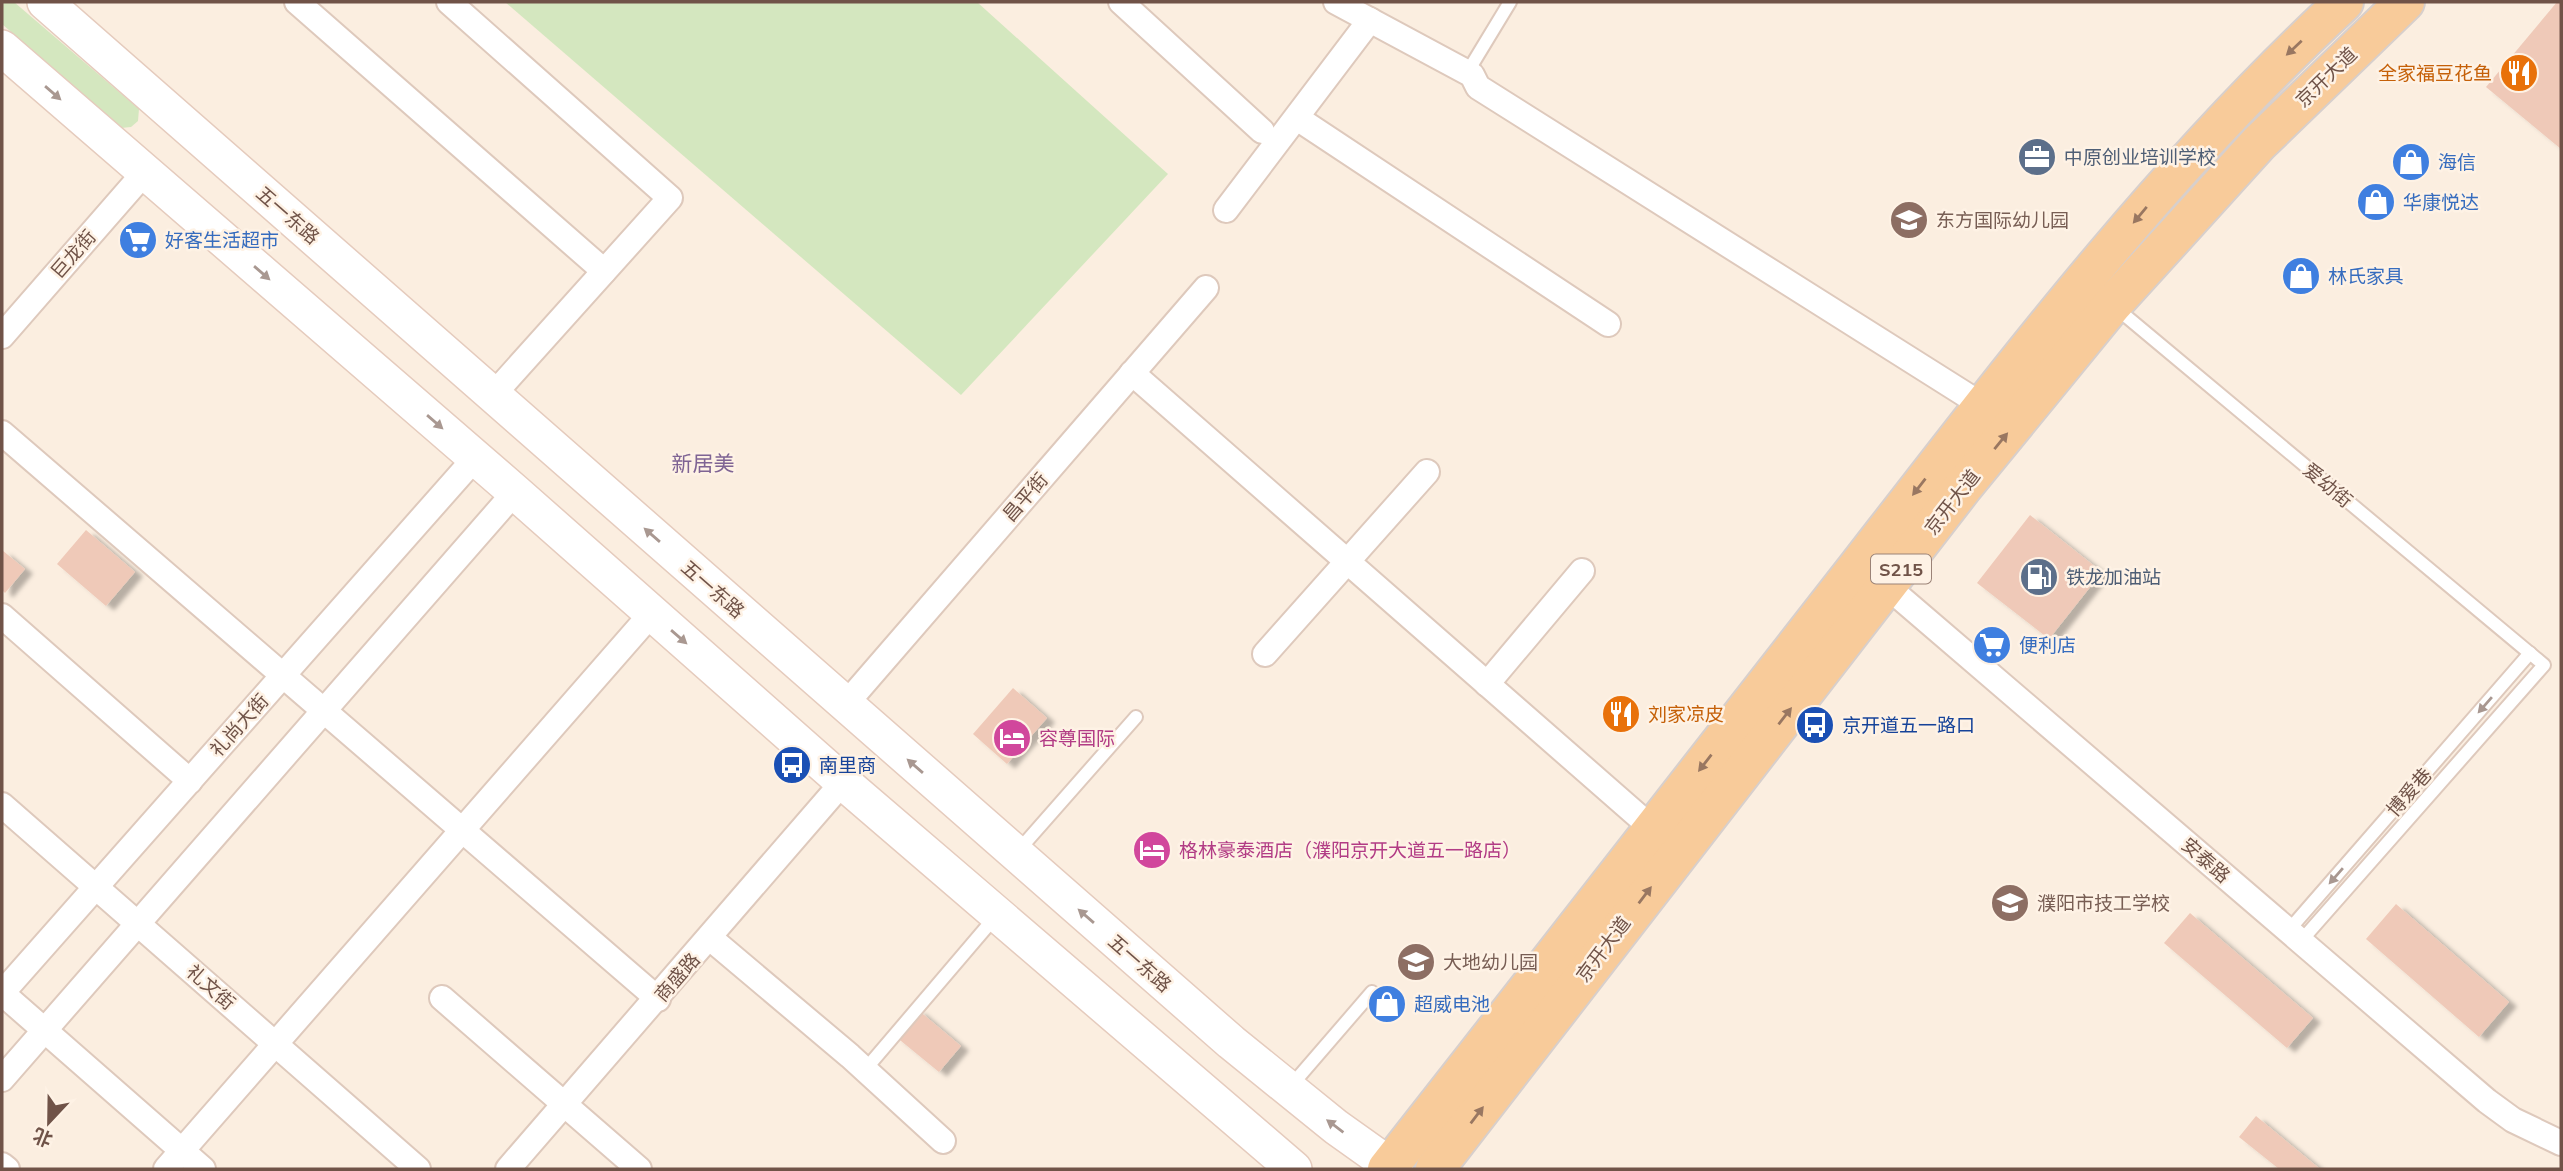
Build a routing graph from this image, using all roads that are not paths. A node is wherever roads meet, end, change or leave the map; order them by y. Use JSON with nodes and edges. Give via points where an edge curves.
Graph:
{"nodes":[{"id":1,"x":45,"y":2,"type":"edge"},
{"id":2,"x":297,"y":2,"type":"edge"},
{"id":3,"x":449,"y":2,"type":"edge"},
{"id":4,"x":1121,"y":2,"type":"edge"},
{"id":5,"x":1336,"y":2,"type":"edge"},
{"id":6,"x":1510,"y":2,"type":"edge"},
{"id":7,"x":2344,"y":2,"type":"edge"},
{"id":8,"x":2405,"y":2,"type":"edge"},
{"id":9,"x":1370,"y":20,"type":"junction"},
{"id":10,"x":2,"y":48,"type":"edge"},
{"id":11,"x":1472,"y":75,"type":"junction"},
{"id":12,"x":1297,"y":118,"type":"junction"},
{"id":13,"x":1262,"y":131,"type":"dead end"},
{"id":14,"x":145,"y":172,"type":"junction"},
{"id":15,"x":1226,"y":209,"type":"dead end"},
{"id":16,"x":604,"y":271,"type":"junction"},
{"id":17,"x":1206,"y":288,"type":"dead end"},
{"id":18,"x":2112,"y":305,"type":"junction"},
{"id":19,"x":1608,"y":324,"type":"dead end"},
{"id":20,"x":2,"y":336,"type":"edge"},
{"id":21,"x":1132,"y":373,"type":"junction"},
{"id":22,"x":493,"y":395,"type":"junction"},
{"id":23,"x":1982,"y":405,"type":"junction"},
{"id":24,"x":2,"y":433,"type":"edge"},
{"id":25,"x":476,"y":457,"type":"junction"},
{"id":26,"x":1427,"y":472,"type":"dead end"},
{"id":27,"x":515,"y":492,"type":"junction"},
{"id":28,"x":1347,"y":562,"type":"junction"},
{"id":29,"x":1582,"y":571,"type":"dead end"},
{"id":30,"x":1874,"y":575,"type":"junction"},
{"id":31,"x":652,"y":612,"type":"junction"},
{"id":32,"x":2,"y":616,"type":"edge"},
{"id":33,"x":2530,"y":653,"type":"junction"},
{"id":34,"x":1265,"y":654,"type":"dead end"},
{"id":35,"x":2543,"y":665,"type":"joint"},
{"id":36,"x":283,"y":676,"type":"junction"},
{"id":37,"x":1487,"y":684,"type":"junction"},
{"id":38,"x":845,"y":705,"type":"junction"},
{"id":39,"x":323,"y":710,"type":"junction"},
{"id":40,"x":1136,"y":717,"type":"dead end"},
{"id":41,"x":190,"y":780,"type":"junction"},
{"id":42,"x":843,"y":782,"type":"junction"},
{"id":43,"x":2,"y":805,"type":"edge"},
{"id":44,"x":462,"y":830,"type":"junction"},
{"id":45,"x":1653,"y":830,"type":"junction"},
{"id":46,"x":1015,"y":854,"type":"junction"},
{"id":47,"x":96,"y":887,"type":"junction"},
{"id":48,"x":997,"y":915,"type":"junction"},
{"id":49,"x":138,"y":923,"type":"junction"},
{"id":50,"x":2295,"y":936,"type":"junction"},
{"id":51,"x":710,"y":938,"type":"junction"},
{"id":52,"x":1372,"y":992,"type":"dead end"},
{"id":53,"x":2,"y":993,"type":"edge"},
{"id":54,"x":442,"y":998,"type":"dead end"},
{"id":55,"x":658,"y":999,"type":"junction"},
{"id":56,"x":44,"y":1030,"type":"junction"},
{"id":57,"x":275,"y":1044,"type":"junction"},
{"id":58,"x":864,"y":1071,"type":"junction"},
{"id":59,"x":2,"y":1079,"type":"edge"},
{"id":60,"x":1288,"y":1089,"type":"junction"},
{"id":61,"x":564,"y":1105,"type":"junction"},
{"id":62,"x":943,"y":1141,"type":"dead end"},
{"id":63,"x":2561,"y":1143,"type":"edge"},
{"id":64,"x":174,"y":1160,"type":"edge"},
{"id":65,"x":2,"y":1165,"type":"edge"},
{"id":66,"x":1391,"y":1168,"type":"edge"},
{"id":67,"x":7,"y":1169,"type":"edge"},
{"id":68,"x":202,"y":1169,"type":"edge"},
{"id":69,"x":418,"y":1169,"type":"edge"},
{"id":70,"x":508,"y":1169,"type":"edge"},
{"id":71,"x":639,"y":1169,"type":"edge"},
{"id":72,"x":1294,"y":1169,"type":"edge"},
{"id":73,"x":1435,"y":1169,"type":"edge"}],
"edges":[{"from":1,"to":22,"type":"street","name":"五一东路"},
{"from":2,"to":16,"type":"street"},
{"from":3,"to":16,"type":"street","via":[[670,198]]},
{"from":4,"to":13,"type":"street"},
{"from":5,"to":9,"type":"street"},
{"from":6,"to":11,"type":"lane","via":[[1473,62]]},
{"from":7,"to":23,"type":"main road","name":"京开大道","number":"S215","one_way":true,"via":[[2231,112]]},
{"from":8,"to":18,"type":"main road","name":"京开大道","number":"S215","via":[[2259,143]]},
{"from":9,"to":11,"type":"street"},
{"from":9,"to":12,"type":"street"},
{"from":10,"to":14,"type":"street","one_way":true},
{"from":11,"to":23,"type":"street","via":[[1478,87]]},
{"from":12,"to":15,"type":"street"},
{"from":12,"to":19,"type":"street"},
{"from":14,"to":20,"type":"street","name":"巨龙街"},
{"from":14,"to":25,"type":"street","one_way":true},
{"from":16,"to":22,"type":"street"},
{"from":17,"to":21,"type":"street","name":"昌平街"},
{"from":30,"to":18,"type":"main road","name":"京开大道","number":"S215","one_way":true,"via":[[1963,487]]},
{"from":18,"to":33,"type":"lane","name":"爱幼街"},
{"from":21,"to":28,"type":"street"},
{"from":21,"to":38,"type":"street","name":"昌平街"},
{"from":38,"to":22,"type":"street","name":"五一东路","one_way":true},
{"from":23,"to":30,"type":"main road","name":"京开大道","number":"S215","one_way":true},
{"from":24,"to":36,"type":"street"},
{"from":25,"to":27,"type":"street"},
{"from":25,"to":36,"type":"street","name":"礼尚大街"},
{"from":26,"to":28,"type":"street"},
{"from":27,"to":31,"type":"street"},
{"from":27,"to":39,"type":"street"},
{"from":28,"to":34,"type":"street"},
{"from":28,"to":37,"type":"street"},
{"from":29,"to":37,"type":"street"},
{"from":30,"to":45,"type":"main road","name":"京开大道","number":"S215","one_way":true},
{"from":30,"to":50,"type":"street","name":"安泰路"},
{"from":73,"to":30,"type":"main road","name":"京开大道","number":"S215","one_way":true,"via":[[1678,852]]},
{"from":31,"to":42,"type":"street","one_way":true},
{"from":31,"to":44,"type":"street"},
{"from":32,"to":41,"type":"street"},
{"from":33,"to":35,"type":"lane","name":"爱幼街"},
{"from":33,"to":50,"type":"lane","name":"博爱巷","one_way":true},
{"from":35,"to":50,"type":"lane","name":"博爱巷"},
{"from":36,"to":39,"type":"street"},
{"from":36,"to":41,"type":"street","name":"礼尚大街"},
{"from":37,"to":45,"type":"street"},
{"from":46,"to":38,"type":"street","name":"五一东路","one_way":true},
{"from":39,"to":44,"type":"street"},
{"from":39,"to":49,"type":"street"},
{"from":40,"to":46,"type":"lane"},
{"from":41,"to":47,"type":"street","name":"礼尚大街"},
{"from":42,"to":48,"type":"street"},
{"from":42,"to":51,"type":"street","name":"商盛路"},
{"from":43,"to":47,"type":"street","name":"礼文街"},
{"from":44,"to":55,"type":"street"},
{"from":44,"to":57,"type":"street"},
{"from":45,"to":66,"type":"main road","name":"京开大道","number":"S215"},
{"from":60,"to":46,"type":"street","name":"五一东路","one_way":true},
{"from":47,"to":49,"type":"street","name":"礼文街"},
{"from":47,"to":53,"type":"street","name":"礼尚大街"},
{"from":48,"to":58,"type":"lane"},
{"from":48,"to":72,"type":"street"},
{"from":49,"to":56,"type":"street"},
{"from":49,"to":57,"type":"street","name":"礼文街"},
{"from":50,"to":63,"type":"street","name":"安泰路","via":[[2487,1101],[2513,1120]]},
{"from":51,"to":55,"type":"street","name":"商盛路"},
{"from":51,"to":58,"type":"street"},
{"from":52,"to":60,"type":"lane"},
{"from":53,"to":56,"type":"street"},
{"from":54,"to":61,"type":"street"},
{"from":55,"to":61,"type":"street","name":"商盛路"},
{"from":56,"to":59,"type":"street"},
{"from":56,"to":64,"type":"street"},
{"from":57,"to":64,"type":"street"},
{"from":57,"to":69,"type":"street","name":"礼文街"},
{"from":58,"to":62,"type":"street"},
{"from":66,"to":60,"type":"street","name":"五一东路","one_way":true},
{"from":61,"to":70,"type":"street","name":"商盛路"},
{"from":61,"to":71,"type":"street"},
{"from":64,"to":68,"type":"street"},
{"from":65,"to":67,"type":"street"}]}
